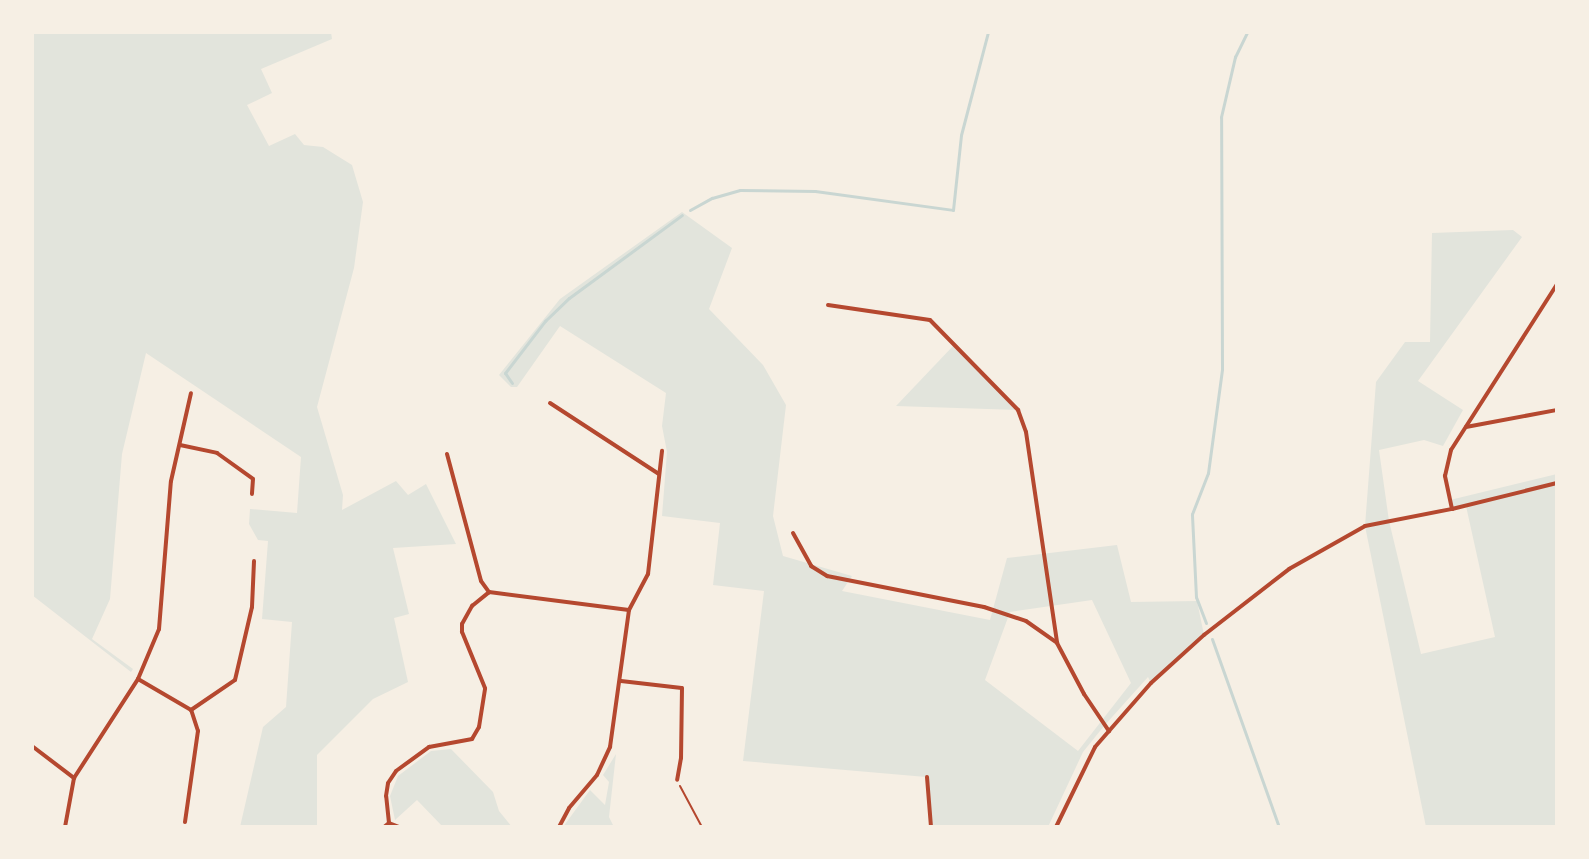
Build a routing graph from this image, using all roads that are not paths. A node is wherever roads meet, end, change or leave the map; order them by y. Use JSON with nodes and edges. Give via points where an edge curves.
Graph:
{"nodes":[{"id":1,"x":1557,"y":284,"type":"edge"},
{"id":2,"x":828,"y":305,"type":"dead end"},
{"id":3,"x":191,"y":393,"type":"dead end"},
{"id":4,"x":550,"y":403,"type":"dead end"},
{"id":5,"x":1557,"y":410,"type":"edge"},
{"id":6,"x":1466,"y":427,"type":"junction"},
{"id":7,"x":180,"y":445,"type":"junction"},
{"id":8,"x":662,"y":451,"type":"dead end"},
{"id":9,"x":447,"y":454,"type":"dead end"},
{"id":10,"x":659,"y":474,"type":"junction"},
{"id":11,"x":1557,"y":483,"type":"edge"},
{"id":12,"x":252,"y":494,"type":"dead end"},
{"id":13,"x":1452,"y":509,"type":"junction"},
{"id":14,"x":793,"y":533,"type":"dead end"},
{"id":15,"x":254,"y":561,"type":"dead end"},
{"id":16,"x":489,"y":592,"type":"junction"},
{"id":17,"x":629,"y":610,"type":"junction"},
{"id":18,"x":1057,"y":643,"type":"junction"},
{"id":19,"x":138,"y":679,"type":"junction"},
{"id":20,"x":620,"y":680,"type":"junction"},
{"id":21,"x":191,"y":710,"type":"junction"},
{"id":22,"x":1109,"y":731,"type":"junction"},
{"id":23,"x":32,"y":746,"type":"edge"},
{"id":24,"x":927,"y":777,"type":"dead end"},
{"id":25,"x":74,"y":778,"type":"junction"},
{"id":26,"x":677,"y":780,"type":"road end"},
{"id":27,"x":185,"y":822,"type":"dead end"},
{"id":28,"x":386,"y":825,"type":"edge"},
{"id":29,"x":65,"y":827,"type":"edge"},
{"id":30,"x":399,"y":827,"type":"edge"},
{"id":31,"x":559,"y":827,"type":"edge"},
{"id":32,"x":931,"y":827,"type":"edge"},
{"id":33,"x":1056,"y":827,"type":"edge"}],
"edges":[{"from":1,"to":6,"type":"street"},
{"from":2,"to":18,"type":"street","via":[[930,320],[1018,410],[1026,432]]},
{"from":3,"to":7,"type":"street"},
{"from":4,"to":10,"type":"street"},
{"from":5,"to":6,"type":"street"},
{"from":6,"to":13,"type":"street","via":[[1451,450],[1445,476]]},
{"from":7,"to":12,"type":"street","via":[[217,453],[253,479]]},
{"from":7,"to":19,"type":"street","via":[[171,481],[159,629]]},
{"from":8,"to":10,"type":"street"},
{"from":9,"to":16,"type":"street","via":[[481,581]]},
{"from":10,"to":17,"type":"street","via":[[648,574]]},
{"from":11,"to":13,"type":"street"},
{"from":13,"to":22,"type":"street","via":[[1365,526],[1289,569],[1204,635]]},
{"from":14,"to":18,"type":"street","via":[[811,566],[827,576],[984,607],[1026,621]]},
{"from":15,"to":21,"type":"street","via":[[252,607],[235,680]]},
{"from":16,"to":17,"type":"street"},
{"from":16,"to":28,"type":"street","via":[[462,624],[485,688],[479,727],[472,739],[429,747],[396,771],[388,783]]},
{"from":17,"to":20,"type":"street"},
{"from":18,"to":22,"type":"street"},
{"from":19,"to":21,"type":"street"},
{"from":19,"to":25,"type":"street"},
{"from":20,"to":26,"type":"street","via":[[682,688]]},
{"from":20,"to":31,"type":"street","via":[[605,761]]},
{"from":21,"to":27,"type":"street","via":[[198,731]]},
{"from":22,"to":33,"type":"street","via":[[1087,761]]},
{"from":23,"to":25,"type":"street"},
{"from":24,"to":32,"type":"street"},
{"from":25,"to":29,"type":"street"},
{"from":28,"to":30,"type":"street"}]}
